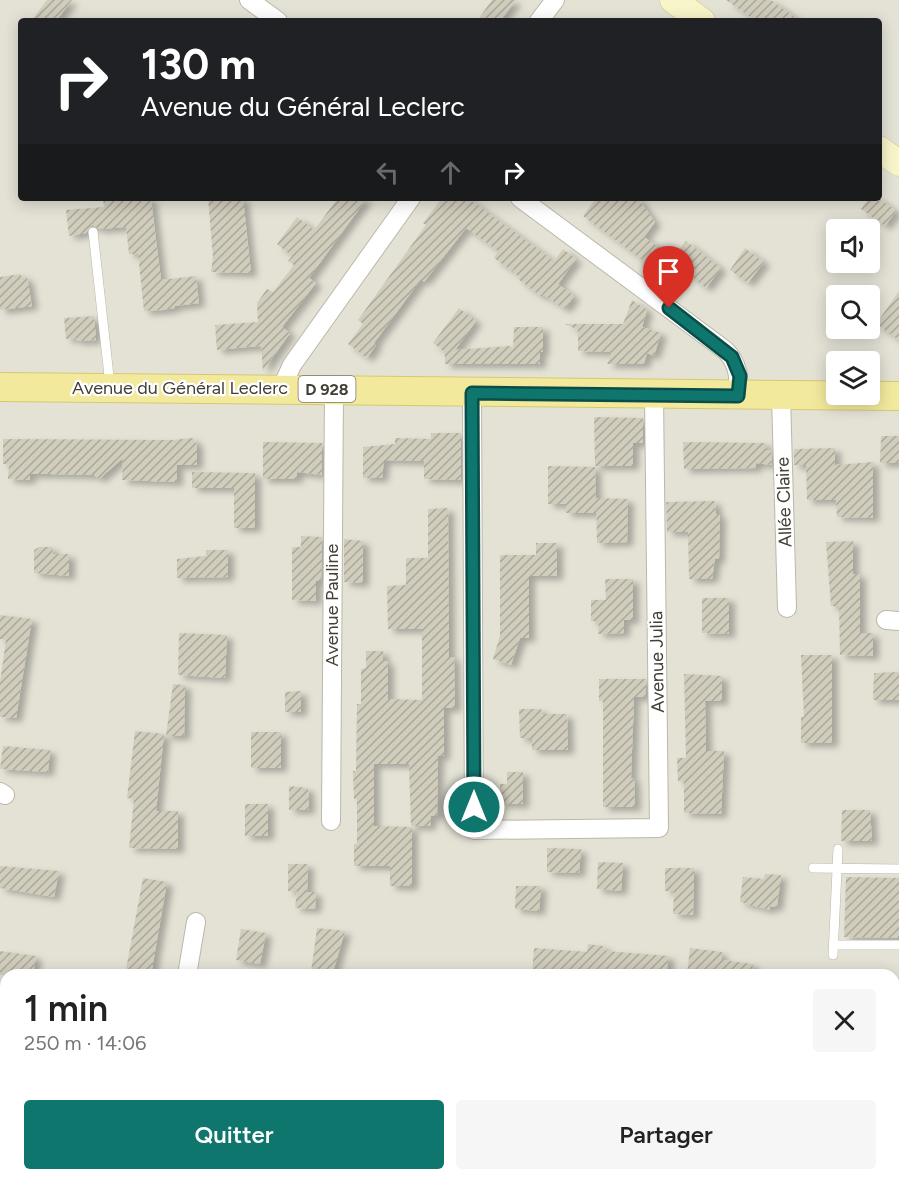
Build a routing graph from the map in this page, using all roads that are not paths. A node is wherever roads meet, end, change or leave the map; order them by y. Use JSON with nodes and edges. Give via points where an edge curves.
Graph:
{"nodes":[{"id":1,"x":249,"y":0,"type":"edge"},
{"id":2,"x":555,"y":0,"type":"edge"},
{"id":3,"x":673,"y":0,"type":"edge"},
{"id":4,"x":274,"y":18,"type":"edge"},
{"id":5,"x":541,"y":18,"type":"edge"},
{"id":6,"x":698,"y":18,"type":"edge"},
{"id":7,"x":882,"y":151,"type":"edge"},
{"id":8,"x":899,"y":163,"type":"edge"},
{"id":9,"x":409,"y":201,"type":"edge"},
{"id":10,"x":524,"y":201,"type":"edge"},
{"id":11,"x":93,"y":232,"type":"dead end"},
{"id":12,"x":0,"y":387,"type":"edge"},
{"id":13,"x":110,"y":388,"type":"junction"},
{"id":14,"x":281,"y":389,"type":"junction"},
{"id":15,"x":334,"y":390,"type":"junction"},
{"id":16,"x":472,"y":393,"type":"junction"},
{"id":17,"x":654,"y":395,"type":"junction"},
{"id":18,"x":738,"y":396,"type":"junction"},
{"id":19,"x":781,"y":396,"type":"junction"},
{"id":20,"x":899,"y":396,"type":"edge"},
{"id":21,"x":787,"y":608,"type":"dead end"},
{"id":22,"x":331,"y":821,"type":"dead end"},
{"id":23,"x":838,"y":849,"type":"dead end"},
{"id":24,"x":813,"y":868,"type":"dead end"},
{"id":25,"x":835,"y":868,"type":"junction"},
{"id":26,"x":899,"y":869,"type":"edge"},
{"id":27,"x":196,"y":922,"type":"dead end"},
{"id":28,"x":834,"y":945,"type":"junction"},
{"id":29,"x":899,"y":945,"type":"edge"},
{"id":30,"x":833,"y":955,"type":"dead end"},
{"id":31,"x":189,"y":969,"type":"edge"}],
"edges":[{"from":1,"to":4,"type":"street"},
{"from":2,"to":5,"type":"street"},
{"from":3,"to":6,"type":"street"},
{"from":7,"to":8,"type":"street"},
{"from":9,"to":14,"type":"street","via":[[292,365]]},
{"from":10,"to":18,"type":"street","via":[[725,350],[737,365]]},
{"from":11,"to":13,"type":"lane"},
{"from":12,"to":13,"type":"main road","name":"Avenue du Général Leclerc","number":"D 928"},
{"from":13,"to":14,"type":"main road","name":"Avenue du Général Leclerc","number":"D 928"},
{"from":14,"to":15,"type":"main road","name":"Avenue du Général Leclerc","number":"D 928"},
{"from":15,"to":16,"type":"main road","name":"Avenue du Général Leclerc","number":"D 928"},
{"from":15,"to":22,"type":"street","name":"Avenue Pauline"},
{"from":16,"to":17,"type":"main road","name":"Avenue du Général Leclerc","number":"D 928"},
{"from":16,"to":17,"type":"street","name":"Avenue Julia","via":[[474,830],[557,831],[659,828]]},
{"from":17,"to":18,"type":"main road","name":"Avenue du Général Leclerc","number":"D 928"},
{"from":18,"to":19,"type":"main road","name":"Avenue du Général Leclerc","number":"D 928"},
{"from":19,"to":20,"type":"main road","name":"Avenue du Général Leclerc","number":"D 928"},
{"from":19,"to":21,"type":"street","name":"Allée Claire"},
{"from":23,"to":25,"type":"lane"},
{"from":24,"to":25,"type":"lane"},
{"from":25,"to":26,"type":"lane"},
{"from":25,"to":28,"type":"lane"},
{"from":27,"to":31,"type":"street"},
{"from":28,"to":29,"type":"lane"},
{"from":28,"to":30,"type":"lane"}]}
